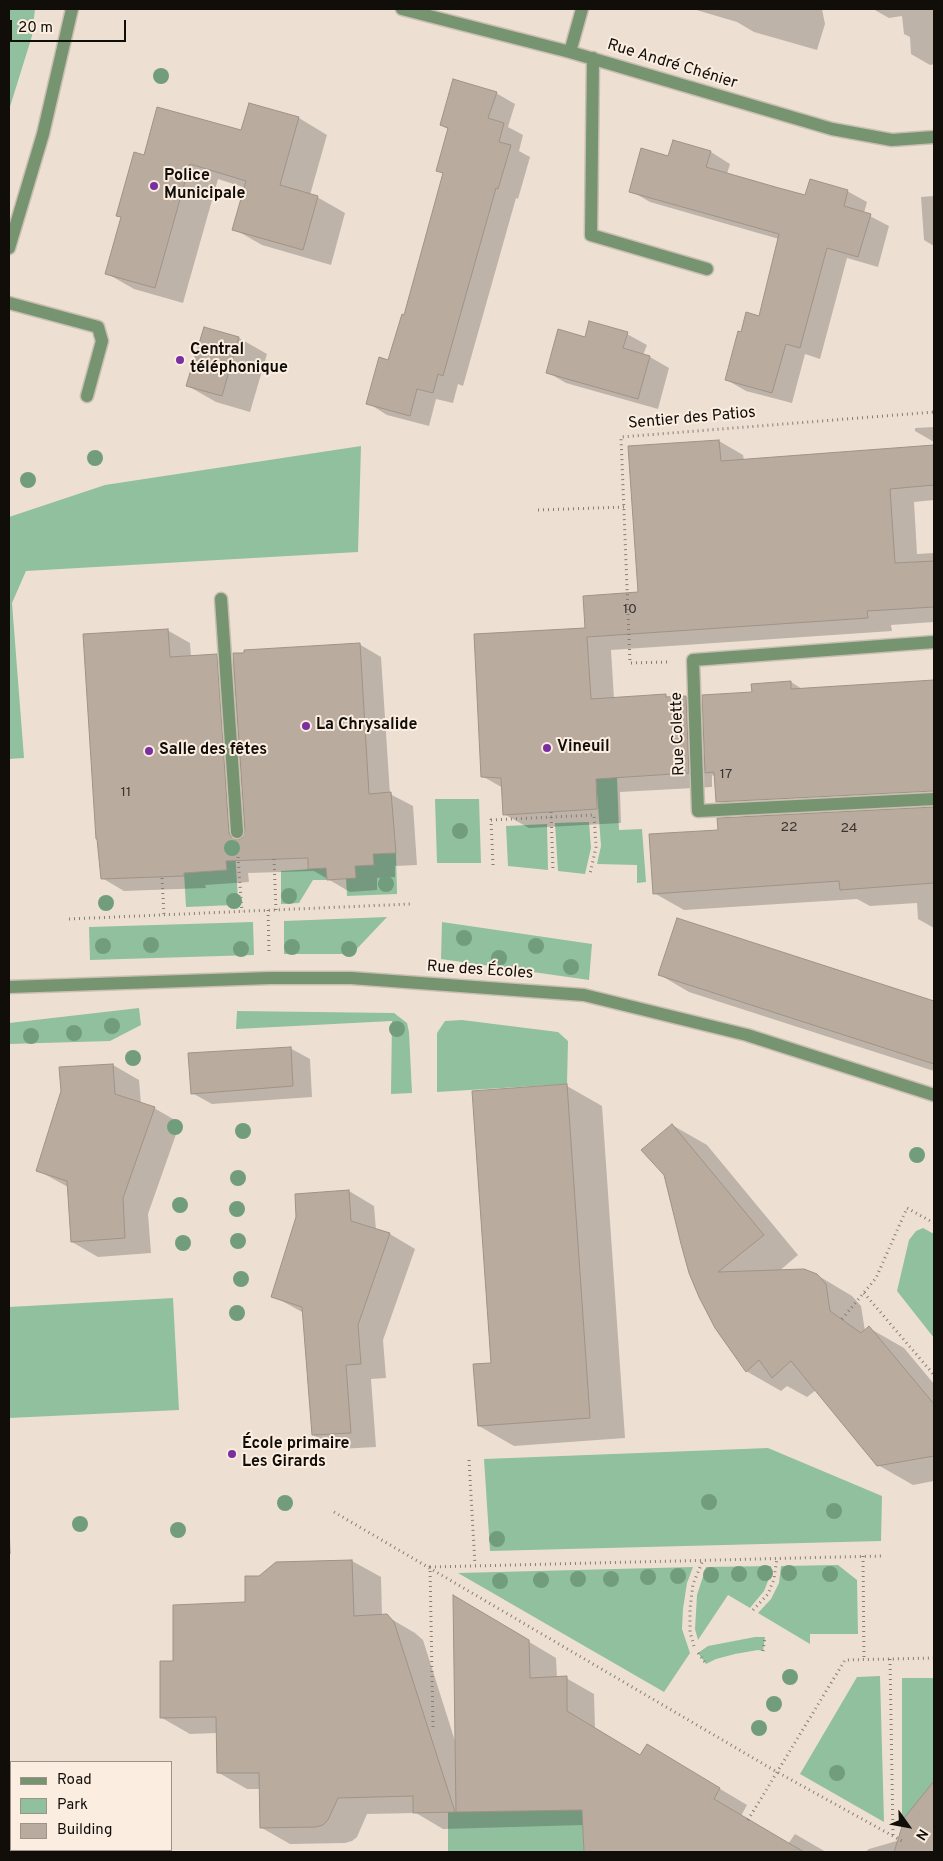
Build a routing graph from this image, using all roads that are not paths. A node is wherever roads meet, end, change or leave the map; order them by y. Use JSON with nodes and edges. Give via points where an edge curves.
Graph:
{"nodes":[{"id":1,"x":72,"y":9,"type":"edge"},
{"id":2,"x":402,"y":9,"type":"edge"},
{"id":3,"x":582,"y":9,"type":"edge"},
{"id":4,"x":570,"y":52,"type":"junction"},
{"id":5,"x":594,"y":58,"type":"junction"},
{"id":6,"x":934,"y":137,"type":"edge"},
{"id":7,"x":9,"y":248,"type":"edge"},
{"id":8,"x":707,"y":270,"type":"dead end"},
{"id":9,"x":9,"y":303,"type":"edge"},
{"id":10,"x":86,"y":396,"type":"dead end"},
{"id":11,"x":221,"y":599,"type":"dead end"},
{"id":12,"x":934,"y":642,"type":"edge"},
{"id":13,"x":934,"y":799,"type":"edge"},
{"id":14,"x":237,"y":832,"type":"road end"},
{"id":15,"x":9,"y":987,"type":"edge"},
{"id":16,"x":934,"y":1095,"type":"edge"}],
"edges":[{"from":1,"to":7,"type":"street","via":[[43,134]]},
{"from":2,"to":4,"type":"street","name":"Rue André Chénier"},
{"from":3,"to":4,"type":"street"},
{"from":4,"to":5,"type":"street","name":"Rue André Chénier"},
{"from":5,"to":6,"type":"street","name":"Rue André Chénier","via":[[832,130],[892,140]]},
{"from":5,"to":8,"type":"street","via":[[591,235]]},
{"from":9,"to":10,"type":"street","via":[[98,327],[102,341]]},
{"from":11,"to":14,"type":"street"},
{"from":12,"to":13,"type":"street","name":"Rue Colette","via":[[693,660],[698,811]]},
{"from":15,"to":16,"type":"street","name":"Rue des Écoles","via":[[351,978],[584,996],[747,1035]]}]}
